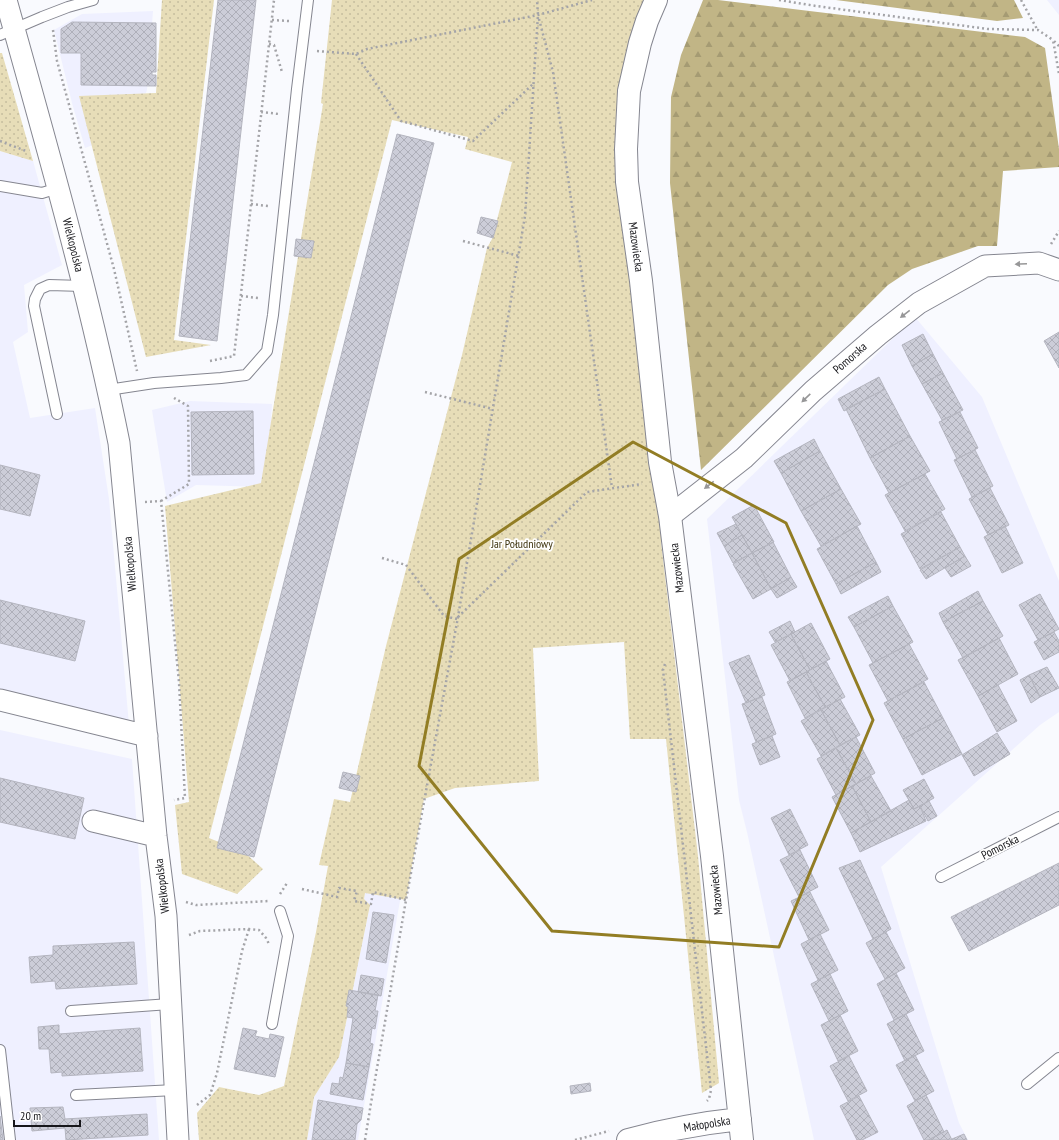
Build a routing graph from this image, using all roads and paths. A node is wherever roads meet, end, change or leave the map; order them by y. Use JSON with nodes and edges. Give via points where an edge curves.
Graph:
{"nodes":[{"id":1,"x":6,"y":0,"type":"edge"},
{"id":2,"x":92,"y":0,"type":"edge"},
{"id":3,"x":274,"y":0,"type":"edge"},
{"id":4,"x":308,"y":0,"type":"edge"},
{"id":5,"x":537,"y":0,"type":"edge"},
{"id":6,"x":592,"y":0,"type":"edge"},
{"id":7,"x":656,"y":0,"type":"edge"},
{"id":8,"x":779,"y":0,"type":"edge"},
{"id":9,"x":1021,"y":0,"type":"edge"},
{"id":10,"x":538,"y":15,"type":"junction"},
{"id":11,"x":53,"y":28,"type":"dead end"},
{"id":12,"x":1038,"y":30,"type":"junction"},
{"id":13,"x":7,"y":32,"type":"edge"},
{"id":14,"x":1053,"y":40,"type":"junction"},
{"id":15,"x":1059,"y":46,"type":"edge"},
{"id":16,"x":302,"y":49,"type":"junction"},
{"id":17,"x":356,"y":54,"type":"junction"},
{"id":18,"x":1059,"y":74,"type":"edge"},
{"id":19,"x":533,"y":83,"type":"junction"},
{"id":20,"x":0,"y":186,"type":"edge"},
{"id":21,"x":58,"y":188,"type":"junction"},
{"id":22,"x":463,"y":241,"type":"dead end"},
{"id":23,"x":519,"y":256,"type":"junction"},
{"id":24,"x":1059,"y":270,"type":"edge"},
{"id":25,"x":83,"y":286,"type":"junction"},
{"id":26,"x":204,"y":362,"type":"dead end"},
{"id":27,"x":144,"y":371,"type":"dead end"},
{"id":28,"x":108,"y":390,"type":"junction"},
{"id":29,"x":424,"y":392,"type":"dead end"},
{"id":30,"x":171,"y":396,"type":"dead end"},
{"id":31,"x":493,"y":409,"type":"junction"},
{"id":32,"x":57,"y":414,"type":"dead end"},
{"id":33,"x":648,"y":484,"type":"dead end"},
{"id":34,"x":612,"y":488,"type":"junction"},
{"id":35,"x":161,"y":501,"type":"junction"},
{"id":36,"x":143,"y":502,"type":"dead end"},
{"id":37,"x":670,"y":516,"type":"junction"},
{"id":38,"x":382,"y":558,"type":"dead end"},
{"id":39,"x":458,"y":618,"type":"junction"},
{"id":40,"x":665,"y":664,"type":"dead end"},
{"id":41,"x":0,"y":700,"type":"edge"},
{"id":42,"x":147,"y":736,"type":"junction"},
{"id":43,"x":170,"y":800,"type":"dead end"},
{"id":44,"x":1059,"y":817,"type":"edge"},
{"id":45,"x":93,"y":821,"type":"dead end"},
{"id":46,"x":156,"y":836,"type":"junction"},
{"id":47,"x":941,"y":877,"type":"dead end"},
{"id":48,"x":287,"y":883,"type":"dead end"},
{"id":49,"x":302,"y":889,"type":"dead end"},
{"id":50,"x":406,"y":900,"type":"junction"},
{"id":51,"x":184,"y":902,"type":"dead end"},
{"id":52,"x":280,"y":911,"type":"dead end"},
{"id":53,"x":249,"y":928,"type":"junction"},
{"id":54,"x":185,"y":940,"type":"dead end"},
{"id":55,"x":269,"y":945,"type":"dead end"},
{"id":56,"x":170,"y":1004,"type":"junction"},
{"id":57,"x":71,"y":1011,"type":"dead end"},
{"id":58,"x":272,"y":1024,"type":"dead end"},
{"id":59,"x":0,"y":1050,"type":"edge"},
{"id":60,"x":1059,"y":1058,"type":"edge"},
{"id":61,"x":1028,"y":1084,"type":"dead end"},
{"id":62,"x":175,"y":1090,"type":"junction"},
{"id":63,"x":76,"y":1096,"type":"dead end"},
{"id":64,"x":704,"y":1102,"type":"dead end"},
{"id":65,"x":195,"y":1107,"type":"dead end"},
{"id":66,"x":740,"y":1119,"type":"junction"},
{"id":67,"x":10,"y":1140,"type":"edge"},
{"id":68,"x":178,"y":1140,"type":"edge"},
{"id":69,"x":365,"y":1140,"type":"edge"},
{"id":70,"x":628,"y":1140,"type":"edge"},
{"id":71,"x":742,"y":1140,"type":"edge"}],
"edges":[{"from":1,"to":13,"type":"street","name":"Wielkopolska"},
{"from":2,"to":13,"type":"lane"},
{"from":3,"to":26,"type":"path","via":[[234,356]]},
{"from":4,"to":16,"type":"lane"},
{"from":5,"to":10,"type":"path"},
{"from":6,"to":10,"type":"path"},
{"from":7,"to":37,"type":"street","name":"Mazowiecka","via":[[640,43],[629,91],[626,149],[627,182],[641,281],[660,462]]},
{"from":8,"to":12,"type":"path","via":[[988,29]]},
{"from":9,"to":12,"type":"path"},
{"from":10,"to":17,"type":"path","via":[[367,49]]},
{"from":10,"to":19,"type":"path"},
{"from":10,"to":34,"type":"path","via":[[553,72]]},
{"from":11,"to":27,"type":"path","via":[[57,61],[114,269],[137,371]]},
{"from":12,"to":14,"type":"path"},
{"from":13,"to":21,"type":"street","name":"Wielkopolska"},
{"from":14,"to":15,"type":"path"},
{"from":14,"to":18,"type":"path"},
{"from":16,"to":17,"type":"path"},
{"from":16,"to":28,"type":"lane","via":[[267,351],[246,375]]},
{"from":17,"to":19,"type":"path","via":[[401,121],[473,141]]},
{"from":19,"to":23,"type":"path","via":[[525,216]]},
{"from":20,"to":21,"type":"lane","via":[[42,193]]},
{"from":21,"to":25,"type":"street","name":"Wielkopolska"},
{"from":22,"to":23,"type":"path"},
{"from":23,"to":31,"type":"path"},
{"from":24,"to":37,"type":"street","name":"Pomorska","one_way":true,"via":[[1039,263],[985,266],[919,303],[813,391],[744,458]]},
{"from":25,"to":28,"type":"street","name":"Wielkopolska"},
{"from":25,"to":32,"type":"lane","via":[[49,285],[40,289],[35,299],[34,306]]},
{"from":28,"to":42,"type":"street","name":"Wielkopolska","via":[[119,443]]},
{"from":29,"to":31,"type":"path"},
{"from":30,"to":35,"type":"path","via":[[188,406],[189,484]]},
{"from":31,"to":39,"type":"path"},
{"from":33,"to":34,"type":"path"},
{"from":34,"to":39,"type":"path","via":[[587,492]]},
{"from":35,"to":36,"type":"path"},
{"from":35,"to":43,"type":"path","via":[[179,682],[185,798]]},
{"from":37,"to":66,"type":"street","name":"Mazowiecka","via":[[711,848]]},
{"from":38,"to":39,"type":"path","via":[[406,565],[444,616]]},
{"from":39,"to":50,"type":"path"},
{"from":40,"to":64,"type":"path","via":[[663,670],[711,1090],[709,1099]]},
{"from":41,"to":42,"type":"street"},
{"from":42,"to":46,"type":"street","name":"Wielkopolska"},
{"from":44,"to":47,"type":"lane","name":"Pomorska"},
{"from":45,"to":46,"type":"street"},
{"from":46,"to":56,"type":"street","name":"Wielkopolska","via":[[166,916]]},
{"from":48,"to":51,"type":"path","via":[[281,893],[269,901],[196,905]]},
{"from":49,"to":50,"type":"path","via":[[337,897],[339,888],[357,891],[354,901],[370,904],[373,892]]},
{"from":50,"to":69,"type":"path"},
{"from":52,"to":58,"type":"lane","via":[[288,936]]},
{"from":53,"to":54,"type":"path","via":[[200,931],[189,935]]},
{"from":53,"to":55,"type":"path","via":[[259,930]]},
{"from":53,"to":65,"type":"path","via":[[217,1074],[210,1096]]},
{"from":56,"to":57,"type":"lane"},
{"from":56,"to":62,"type":"street","name":"Wielkopolska"},
{"from":59,"to":67,"type":"lane"},
{"from":60,"to":61,"type":"lane"},
{"from":62,"to":63,"type":"lane"},
{"from":62,"to":68,"type":"street","name":"Wielkopolska"},
{"from":66,"to":70,"type":"street","name":"Małopolska","via":[[688,1126]]},
{"from":66,"to":71,"type":"street","name":"Mazowiecka"}]}
